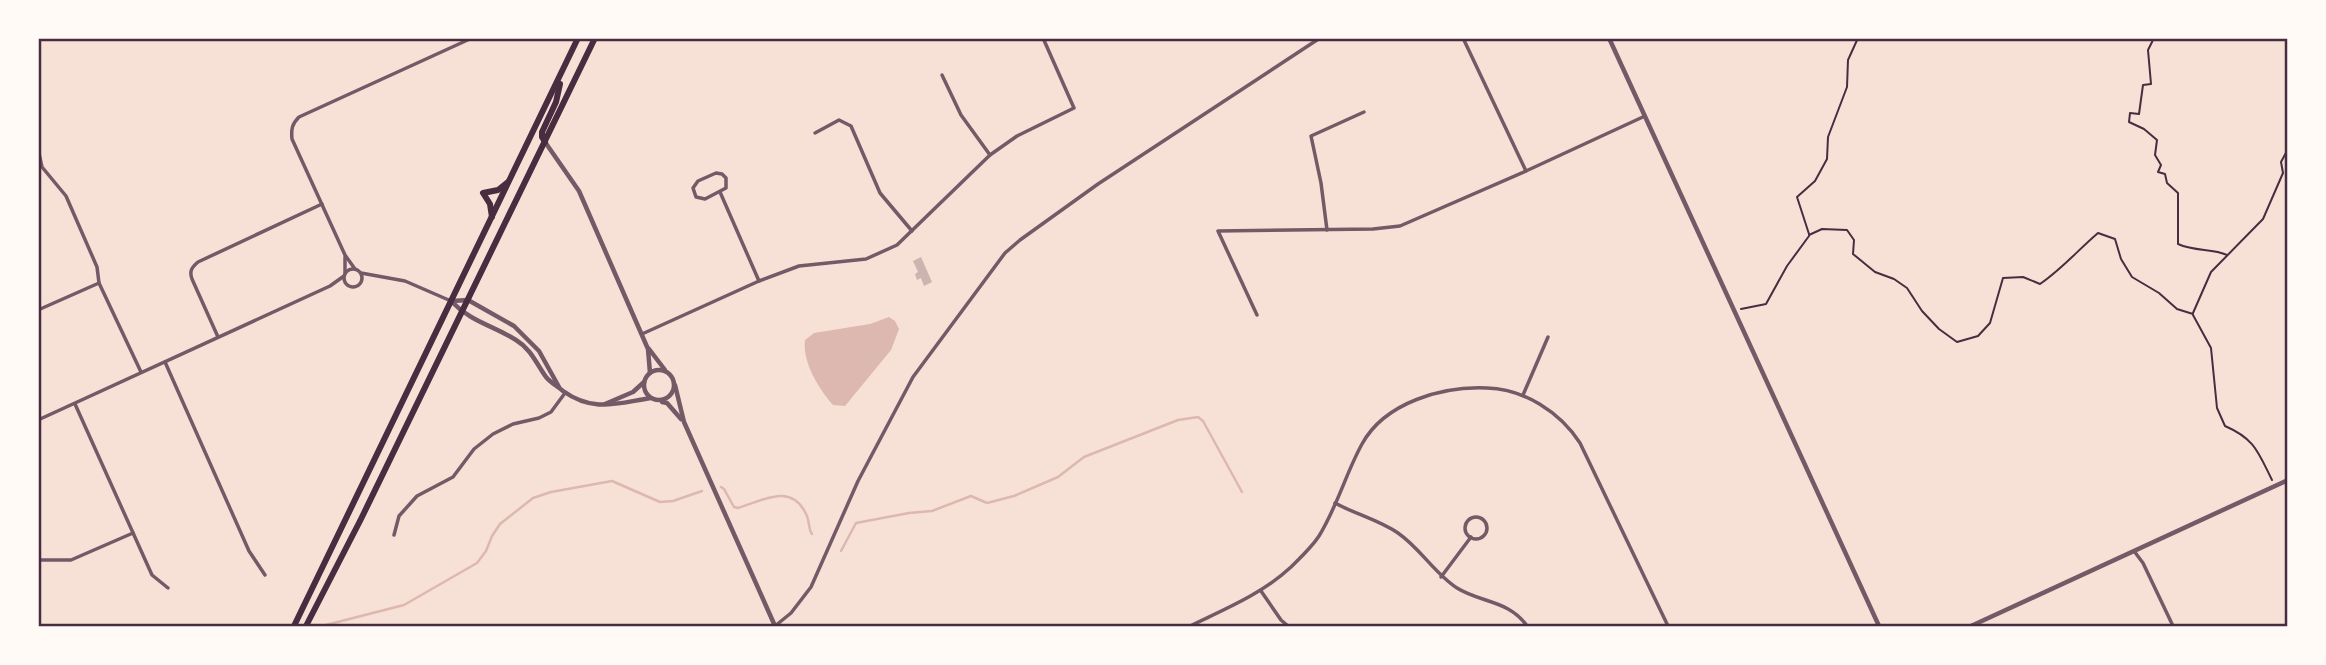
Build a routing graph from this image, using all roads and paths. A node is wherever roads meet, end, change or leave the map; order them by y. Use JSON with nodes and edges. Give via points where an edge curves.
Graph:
{"nodes":[{"id":1,"x":472,"y":38,"type":"edge"},
{"id":2,"x":578,"y":38,"type":"edge"},
{"id":3,"x":595,"y":38,"type":"edge"},
{"id":4,"x":1042,"y":38,"type":"edge"},
{"id":5,"x":1320,"y":38,"type":"edge"},
{"id":6,"x":1463,"y":38,"type":"edge"},
{"id":7,"x":1609,"y":38,"type":"edge"},
{"id":8,"x":2154,"y":38,"type":"edge"},
{"id":9,"x":1858,"y":39,"type":"edge"},
{"id":10,"x":563,"y":71,"type":"junction"},
{"id":11,"x":942,"y":75,"type":"dead end"},
{"id":12,"x":1364,"y":112,"type":"dead end"},
{"id":13,"x":1645,"y":116,"type":"junction"},
{"id":14,"x":815,"y":133,"type":"dead end"},
{"id":15,"x":545,"y":142,"type":"junction"},
{"id":16,"x":38,"y":149,"type":"edge"},
{"id":17,"x":2287,"y":149,"type":"edge"},
{"id":18,"x":990,"y":155,"type":"junction"},
{"id":19,"x":1526,"y":171,"type":"junction"},
{"id":20,"x":510,"y":181,"type":"junction"},
{"id":21,"x":720,"y":192,"type":"junction"},
{"id":22,"x":322,"y":204,"type":"junction"},
{"id":23,"x":492,"y":217,"type":"junction"},
{"id":24,"x":1327,"y":230,"type":"junction"},
{"id":25,"x":913,"y":231,"type":"junction"},
{"id":26,"x":1809,"y":235,"type":"junction"},
{"id":27,"x":345,"y":255,"type":"junction"},
{"id":28,"x":2227,"y":255,"type":"junction"},
{"id":29,"x":355,"y":269,"type":"junction"},
{"id":30,"x":361,"y":273,"type":"junction"},
{"id":31,"x":344,"y":274,"type":"junction"},
{"id":32,"x":373,"y":277,"type":"junction"},
{"id":33,"x":362,"y":281,"type":"junction"},
{"id":34,"x":759,"y":281,"type":"junction"},
{"id":35,"x":99,"y":283,"type":"junction"},
{"id":36,"x":345,"y":284,"type":"junction"},
{"id":37,"x":330,"y":286,"type":"junction"},
{"id":38,"x":468,"y":300,"type":"junction"},
{"id":39,"x":452,"y":301,"type":"junction"},
{"id":40,"x":1741,"y":309,"type":"dead end"},
{"id":41,"x":38,"y":310,"type":"edge"},
{"id":42,"x":462,"y":313,"type":"junction"},
{"id":43,"x":2193,"y":314,"type":"junction"},
{"id":44,"x":1257,"y":315,"type":"dead end"},
{"id":45,"x":642,"y":334,"type":"junction"},
{"id":46,"x":218,"y":337,"type":"junction"},
{"id":47,"x":1548,"y":337,"type":"dead end"},
{"id":48,"x":649,"y":349,"type":"junction"},
{"id":49,"x":164,"y":362,"type":"junction"},
{"id":50,"x":665,"y":371,"type":"junction"},
{"id":51,"x":141,"y":372,"type":"junction"},
{"id":52,"x":650,"y":373,"type":"junction"},
{"id":53,"x":644,"y":382,"type":"junction"},
{"id":54,"x":675,"y":385,"type":"junction"},
{"id":55,"x":560,"y":388,"type":"junction"},
{"id":56,"x":565,"y":393,"type":"junction"},
{"id":57,"x":1523,"y":395,"type":"junction"},
{"id":58,"x":651,"y":398,"type":"junction"},
{"id":59,"x":659,"y":401,"type":"junction"},
{"id":60,"x":75,"y":404,"type":"junction"},
{"id":61,"x":604,"y":405,"type":"junction"},
{"id":62,"x":38,"y":420,"type":"edge"},
{"id":63,"x":684,"y":422,"type":"junction"},
{"id":64,"x":2272,"y":480,"type":"dead end"},
{"id":65,"x":2287,"y":480,"type":"edge"},
{"id":66,"x":1335,"y":503,"type":"junction"},
{"id":67,"x":133,"y":533,"type":"junction"},
{"id":68,"x":394,"y":535,"type":"dead end"},
{"id":69,"x":1471,"y":537,"type":"junction"},
{"id":70,"x":2134,"y":551,"type":"junction"},
{"id":71,"x":38,"y":560,"type":"edge"},
{"id":72,"x":265,"y":575,"type":"dead end"},
{"id":73,"x":1441,"y":576,"type":"junction"},
{"id":74,"x":168,"y":588,"type":"dead end"},
{"id":75,"x":1261,"y":591,"type":"junction"},
{"id":76,"x":294,"y":626,"type":"edge"},
{"id":77,"x":307,"y":626,"type":"edge"},
{"id":78,"x":775,"y":626,"type":"edge"},
{"id":79,"x":1190,"y":626,"type":"edge"},
{"id":80,"x":1288,"y":626,"type":"edge"},
{"id":81,"x":1527,"y":626,"type":"edge"},
{"id":82,"x":1668,"y":626,"type":"edge"},
{"id":83,"x":1879,"y":626,"type":"edge"},
{"id":84,"x":1972,"y":626,"type":"edge"},
{"id":85,"x":2172,"y":626,"type":"edge"}],
"edges":[{"from":1,"to":22,"type":"street","via":[[295,121],[292,139]]},
{"from":2,"to":10,"type":"main road"},
{"from":3,"to":15,"type":"main road"},
{"from":4,"to":18,"type":"street","via":[[1073,108]]},
{"from":5,"to":78,"type":"street","via":[[1098,184],[1005,253],[913,377],[858,481],[811,587]]},
{"from":6,"to":19,"type":"street"},
{"from":7,"to":13,"type":"street"},
{"from":8,"to":28,"type":"path","via":[[2148,50],[2151,84],[2143,85],[2139,114],[2130,113],[2129,122],[2157,140],[2158,172],[2165,174],[2178,193],[2178,244]]},
{"from":9,"to":26,"type":"path","via":[[1848,60],[1847,87],[1828,137],[1827,159],[1815,181],[1797,197]]},
{"from":10,"to":15,"type":"main road","via":[[542,132]]},
{"from":10,"to":20,"type":"main road"},
{"from":11,"to":18,"type":"street","via":[[961,115]]},
{"from":12,"to":24,"type":"street","via":[[1311,136]]},
{"from":13,"to":19,"type":"street"},
{"from":13,"to":83,"type":"street"},
{"from":14,"to":25,"type":"street","via":[[839,120],[851,126],[880,193]]},
{"from":15,"to":38,"type":"main road"},
{"from":15,"to":45,"type":"street","via":[[579,191]]},
{"from":16,"to":35,"type":"street","via":[[42,167],[66,196],[97,267]]},
{"from":17,"to":28,"type":"path","via":[[2281,162],[2283,173],[2263,219]]},
{"from":18,"to":25,"type":"street"},
{"from":19,"to":24,"type":"street","via":[[1400,226]]},
{"from":20,"to":23,"type":"main road"},
{"from":20,"to":23,"type":"main road","via":[[483,193]]},
{"from":21,"to":21,"type":"street","via":[[727,181],[719,173],[698,181],[693,188],[702,200]]},
{"from":21,"to":34,"type":"street"},
{"from":22,"to":27,"type":"street"},
{"from":22,"to":46,"type":"street","via":[[198,262],[191,270]]},
{"from":23,"to":39,"type":"main road"},
{"from":24,"to":44,"type":"street","via":[[1218,231]]},
{"from":25,"to":34,"type":"street","via":[[897,246],[866,259],[799,266]]},
{"from":26,"to":40,"type":"path","via":[[1766,304]]},
{"from":26,"to":43,"type":"path","via":[[1822,229],[1847,230],[1854,240],[1853,254],[1875,272],[1907,288],[1931,320],[1957,342],[1979,336],[1990,323],[2003,278],[2023,277],[2040,284],[2098,233],[2115,239],[2132,277],[2177,309]]},
{"from":27,"to":29,"type":"street"},
{"from":27,"to":31,"type":"street"},
{"from":28,"to":43,"type":"path","via":[[2211,272]]},
{"from":29,"to":30,"type":"street"},
{"from":29,"to":31,"type":"street"},
{"from":30,"to":32,"type":"street"},
{"from":30,"to":33,"type":"street"},
{"from":31,"to":36,"type":"street"},
{"from":31,"to":37,"type":"street"},
{"from":32,"to":33,"type":"street"},
{"from":32,"to":39,"type":"street","via":[[405,281]]},
{"from":33,"to":36,"type":"street","via":[[355,287]]},
{"from":34,"to":45,"type":"street"},
{"from":35,"to":41,"type":"street"},
{"from":35,"to":51,"type":"street"},
{"from":36,"to":37,"type":"street"},
{"from":37,"to":46,"type":"street"},
{"from":38,"to":39,"type":"street"},
{"from":38,"to":42,"type":"main road"},
{"from":38,"to":55,"type":"street","via":[[505,319],[528,338]]},
{"from":39,"to":42,"type":"street"},
{"from":39,"to":76,"type":"main road"},
{"from":42,"to":55,"type":"street","via":[[519,342]]},
{"from":42,"to":77,"type":"main road"},
{"from":43,"to":64,"type":"path","via":[[2211,348],[2217,408],[2225,426],[2243,433],[2255,446]]},
{"from":45,"to":48,"type":"street"},
{"from":46,"to":49,"type":"street"},
{"from":47,"to":57,"type":"street"},
{"from":48,"to":50,"type":"street"},
{"from":48,"to":52,"type":"street"},
{"from":49,"to":51,"type":"street"},
{"from":49,"to":72,"type":"street","via":[[249,551]]},
{"from":50,"to":52,"type":"street"},
{"from":50,"to":54,"type":"street"},
{"from":51,"to":60,"type":"street"},
{"from":52,"to":53,"type":"street"},
{"from":53,"to":58,"type":"street"},
{"from":53,"to":61,"type":"street"},
{"from":54,"to":59,"type":"street","via":[[670,396]]},
{"from":54,"to":63,"type":"street"},
{"from":55,"to":56,"type":"street"},
{"from":56,"to":61,"type":"street"},
{"from":56,"to":68,"type":"street","via":[[551,412],[493,434],[474,449],[453,477],[417,496],[399,516]]},
{"from":57,"to":66,"type":"street","via":[[1504,388],[1472,387],[1446,390],[1397,409],[1363,442]]},
{"from":57,"to":82,"type":"street","via":[[1571,428]]},
{"from":58,"to":59,"type":"street"},
{"from":58,"to":61,"type":"street"},
{"from":59,"to":63,"type":"street","via":[[667,403]]},
{"from":60,"to":62,"type":"street"},
{"from":60,"to":67,"type":"street"},
{"from":63,"to":78,"type":"street"},
{"from":65,"to":70,"type":"street"},
{"from":66,"to":73,"type":"street","via":[[1399,534]]},
{"from":66,"to":75,"type":"street","via":[[1319,536]]},
{"from":67,"to":71,"type":"street","via":[[71,560]]},
{"from":67,"to":74,"type":"street","via":[[152,575]]},
{"from":69,"to":69,"type":"street","via":[[1485,535],[1482,519],[1467,523]]},
{"from":69,"to":73,"type":"street"},
{"from":70,"to":84,"type":"street"},
{"from":70,"to":85,"type":"street"},
{"from":73,"to":81,"type":"street","via":[[1467,593],[1499,603]]},
{"from":75,"to":79,"type":"street"},
{"from":75,"to":80,"type":"street"}]}
